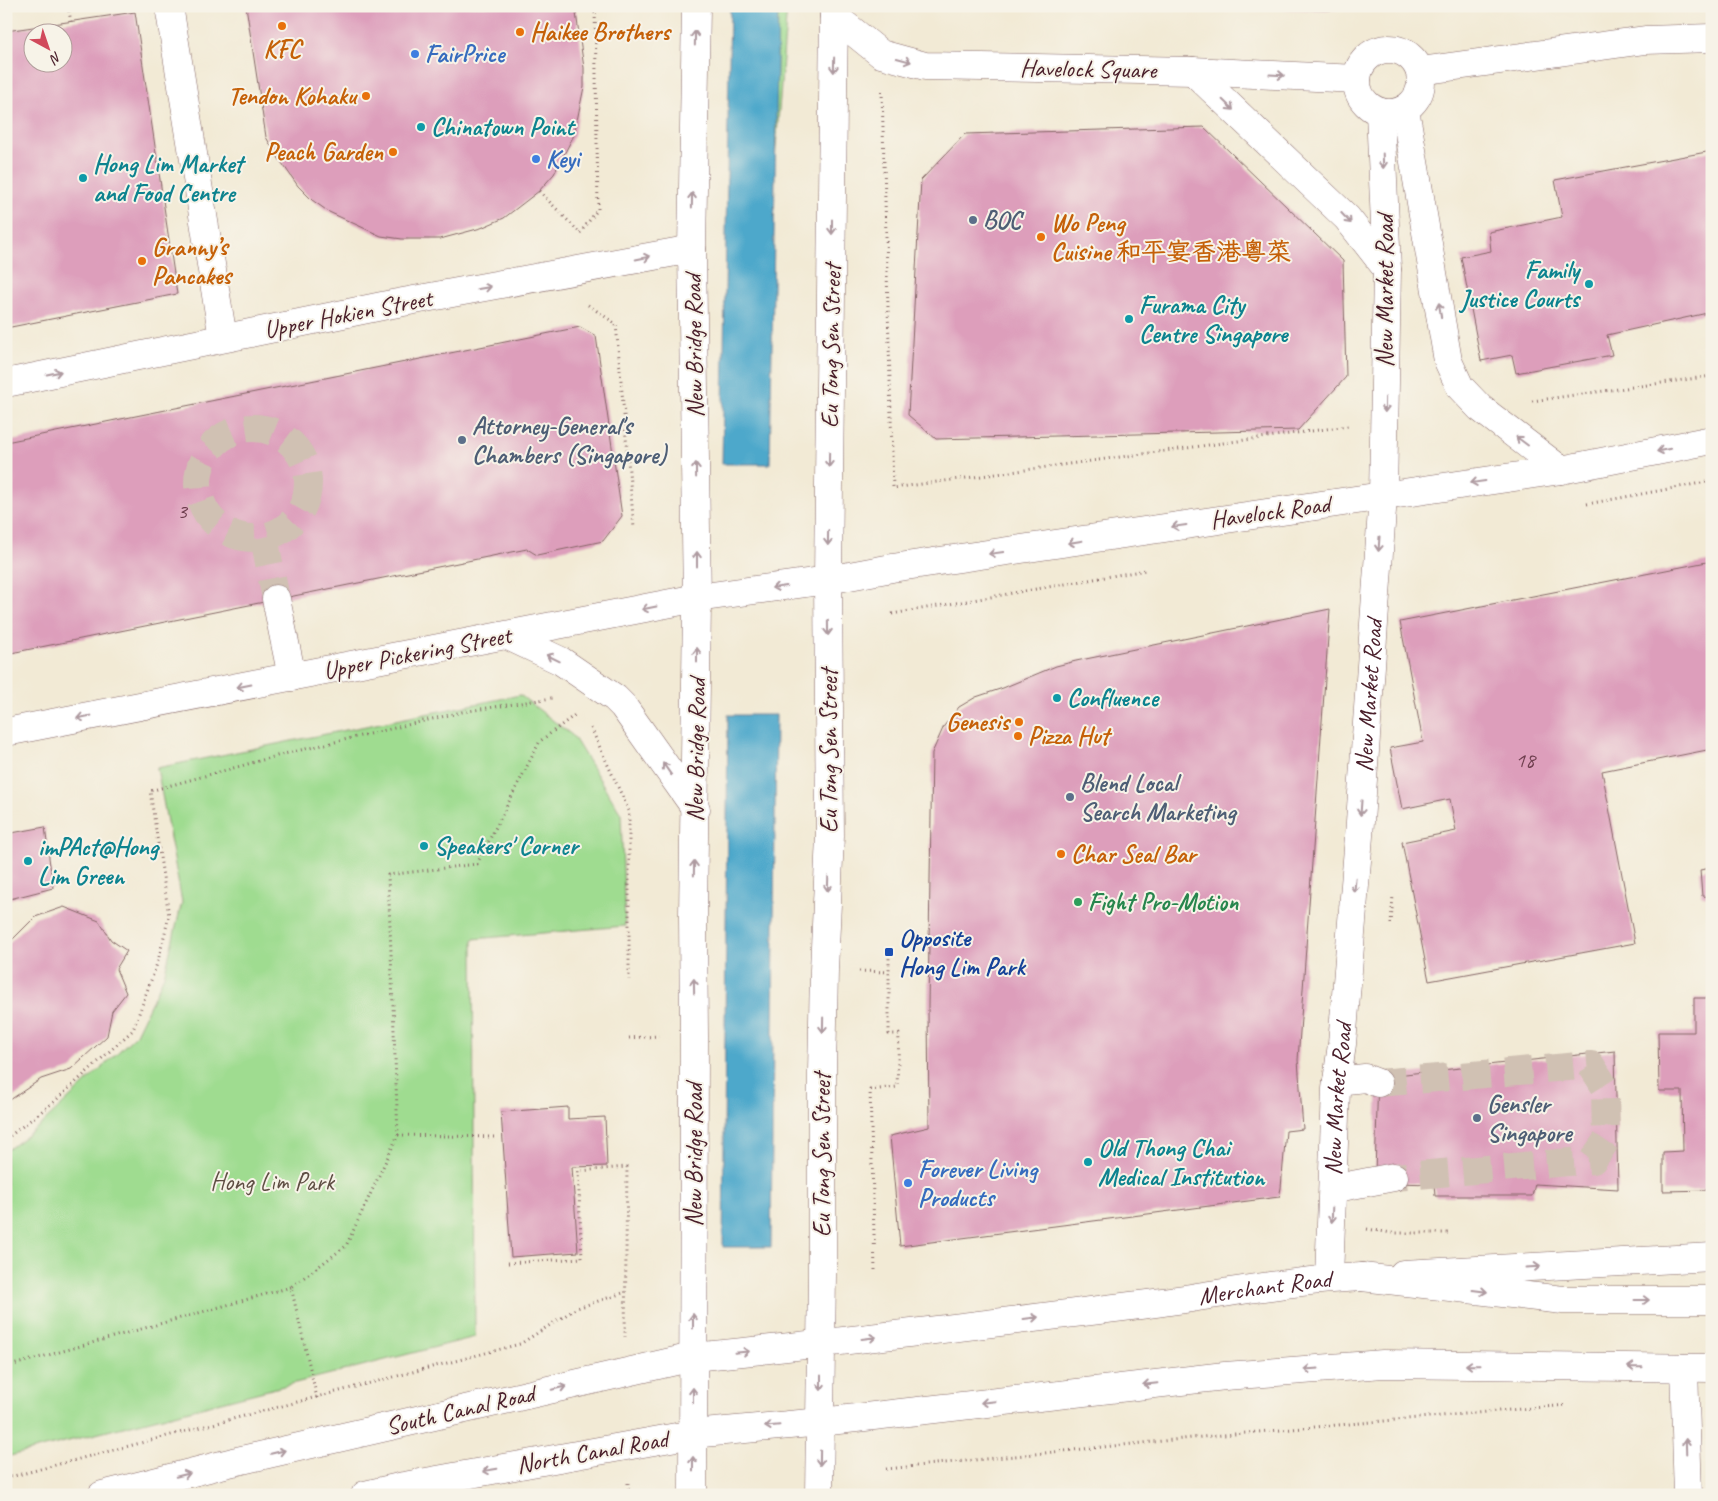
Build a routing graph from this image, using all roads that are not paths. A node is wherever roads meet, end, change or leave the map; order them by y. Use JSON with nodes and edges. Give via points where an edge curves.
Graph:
{"nodes":[{"id":1,"x":169,"y":6,"type":"edge"},
{"id":2,"x":696,"y":6,"type":"edge"},
{"id":3,"x":834,"y":11,"type":"edge"},
{"id":4,"x":1712,"y":18,"type":"edge"},
{"id":5,"x":1712,"y":38,"type":"edge"},
{"id":6,"x":1645,"y":40,"type":"junction"},
{"id":7,"x":1420,"y":71,"type":"junction"},
{"id":8,"x":1193,"y":72,"type":"junction"},
{"id":9,"x":1357,"y":79,"type":"junction"},
{"id":10,"x":1393,"y":111,"type":"junction"},
{"id":11,"x":692,"y":249,"type":"junction"},
{"id":12,"x":1387,"y":269,"type":"junction"},
{"id":13,"x":223,"y":338,"type":"junction"},
{"id":14,"x":6,"y":382,"type":"edge"},
{"id":15,"x":1712,"y":440,"type":"edge"},
{"id":16,"x":1561,"y":470,"type":"junction"},
{"id":17,"x":1383,"y":496,"type":"junction"},
{"id":18,"x":828,"y":580,"type":"junction"},
{"id":19,"x":697,"y":598,"type":"junction"},
{"id":20,"x":276,"y":599,"type":"tunnel mouth"},
{"id":21,"x":508,"y":636,"type":"junction"},
{"id":22,"x":292,"y":677,"type":"junction"},
{"id":23,"x":6,"y":732,"type":"edge"},
{"id":24,"x":696,"y":809,"type":"junction"},
{"id":25,"x":1337,"y":1081,"type":"junction"},
{"id":26,"x":1378,"y":1082,"type":"tunnel mouth"},
{"id":27,"x":1394,"y":1177,"type":"tunnel mouth"},
{"id":28,"x":1333,"y":1187,"type":"junction"},
{"id":29,"x":1712,"y":1257,"type":"edge"},
{"id":30,"x":1362,"y":1277,"type":"junction"},
{"id":31,"x":1329,"y":1278,"type":"junction"},
{"id":32,"x":1712,"y":1300,"type":"edge"},
{"id":33,"x":821,"y":1344,"type":"junction"},
{"id":34,"x":693,"y":1356,"type":"junction"},
{"id":35,"x":1684,"y":1368,"type":"junction"},
{"id":36,"x":1712,"y":1368,"type":"edge"},
{"id":37,"x":821,"y":1422,"type":"junction"},
{"id":38,"x":693,"y":1434,"type":"junction"},
{"id":39,"x":405,"y":1490,"type":"edge"},
{"id":40,"x":102,"y":1495,"type":"edge"},
{"id":41,"x":365,"y":1495,"type":"edge"},
{"id":42,"x":693,"y":1495,"type":"edge"},
{"id":43,"x":819,"y":1495,"type":"edge"},
{"id":44,"x":1688,"y":1495,"type":"edge"}],
"edges":[{"from":1,"to":13,"type":"main road"},
{"from":11,"to":2,"type":"main road","name":"New Bridge Road","one_way":true},
{"from":3,"to":8,"type":"main road","name":"Havelock Square","one_way":true,"via":[[881,54],[925,66]]},
{"from":3,"to":18,"type":"main road","name":"Eu Tong Sen Street","one_way":true},
{"from":4,"to":6,"type":"main road"},
{"from":5,"to":6,"type":"main road"},
{"from":6,"to":7,"type":"main road"},
{"from":7,"to":9,"type":"main road","via":[[1406,54],[1396,49],[1385,49],[1366,59],[1359,68]]},
{"from":7,"to":10,"type":"main road","via":[[1419,92],[1413,102]]},
{"from":8,"to":9,"type":"main road","name":"Havelock Square","one_way":true},
{"from":8,"to":12,"type":"main road","one_way":true,"via":[[1347,218]]},
{"from":9,"to":10,"type":"main road","via":[[1358,90],[1371,108]]},
{"from":10,"to":12,"type":"main road","name":"New Market Road","one_way":true},
{"from":16,"to":10,"type":"main road","name":"New Market Road","one_way":true,"via":[[1480,408],[1460,387],[1448,361]]},
{"from":13,"to":11,"type":"main road","name":"Upper Hokien Street","one_way":true},
{"from":19,"to":11,"type":"main road","name":"New Bridge Road","one_way":true},
{"from":12,"to":17,"type":"main road","name":"New Market Road","one_way":true},
{"from":14,"to":13,"type":"main road","name":"Upper Hokien Street","one_way":true},
{"from":15,"to":16,"type":"main road","name":"Havelock Road","one_way":true},
{"from":16,"to":17,"type":"main road","name":"Havelock Road","one_way":true},
{"from":17,"to":18,"type":"main road","name":"Havelock Road","one_way":true},
{"from":17,"to":25,"type":"main road","name":"New Market Road","one_way":true},
{"from":18,"to":19,"type":"main road","name":"Upper Pickering Street","one_way":true},
{"from":18,"to":33,"type":"main road","name":"Eu Tong Sen Street","one_way":true,"via":[[830,836],[822,1073]]},
{"from":19,"to":21,"type":"main road","name":"Upper Pickering Street","one_way":true},
{"from":24,"to":19,"type":"main road","name":"New Bridge Road","one_way":true},
{"from":20,"to":22,"type":"main road"},
{"from":21,"to":22,"type":"main road","name":"Upper Pickering Street"},
{"from":24,"to":21,"type":"main road","one_way":true,"via":[[616,698],[560,661]]},
{"from":22,"to":23,"type":"main road","name":"Upper Pickering Street","one_way":true},
{"from":34,"to":24,"type":"main road","name":"New Bridge Road","one_way":true},
{"from":25,"to":26,"type":"main road","via":[[1365,1078]]},
{"from":25,"to":28,"type":"main road","name":"New Market Road"},
{"from":27,"to":28,"type":"main road"},
{"from":28,"to":31,"type":"main road","name":"New Market Road","one_way":true},
{"from":30,"to":29,"type":"main road","name":"Merchant Road","one_way":true},
{"from":30,"to":31,"type":"main road","name":"Merchant Road"},
{"from":30,"to":32,"type":"main road","one_way":true,"via":[[1563,1300]]},
{"from":33,"to":31,"type":"main road","name":"Merchant Road","one_way":true},
{"from":34,"to":33,"type":"main road","name":"South Canal Road","one_way":true},
{"from":33,"to":37,"type":"main road","name":"Eu Tong Sen Street","one_way":true},
{"from":38,"to":34,"type":"main road","name":"New Bridge Road","one_way":true},
{"from":40,"to":34,"type":"main road","name":"South Canal Road","one_way":true},
{"from":35,"to":36,"type":"main road"},
{"from":35,"to":37,"type":"main road","one_way":true,"via":[[1382,1364],[1224,1376]]},
{"from":44,"to":35,"type":"main road","one_way":true},
{"from":37,"to":38,"type":"main road","name":"North Canal Road","one_way":true},
{"from":37,"to":43,"type":"main road","name":"Eu Tong Sen Street","one_way":true},
{"from":38,"to":39,"type":"main road","name":"North Canal Road","one_way":true},
{"from":42,"to":38,"type":"main road","name":"New Bridge Road","one_way":true},
{"from":39,"to":41,"type":"main road","name":"North Canal Road"}]}
